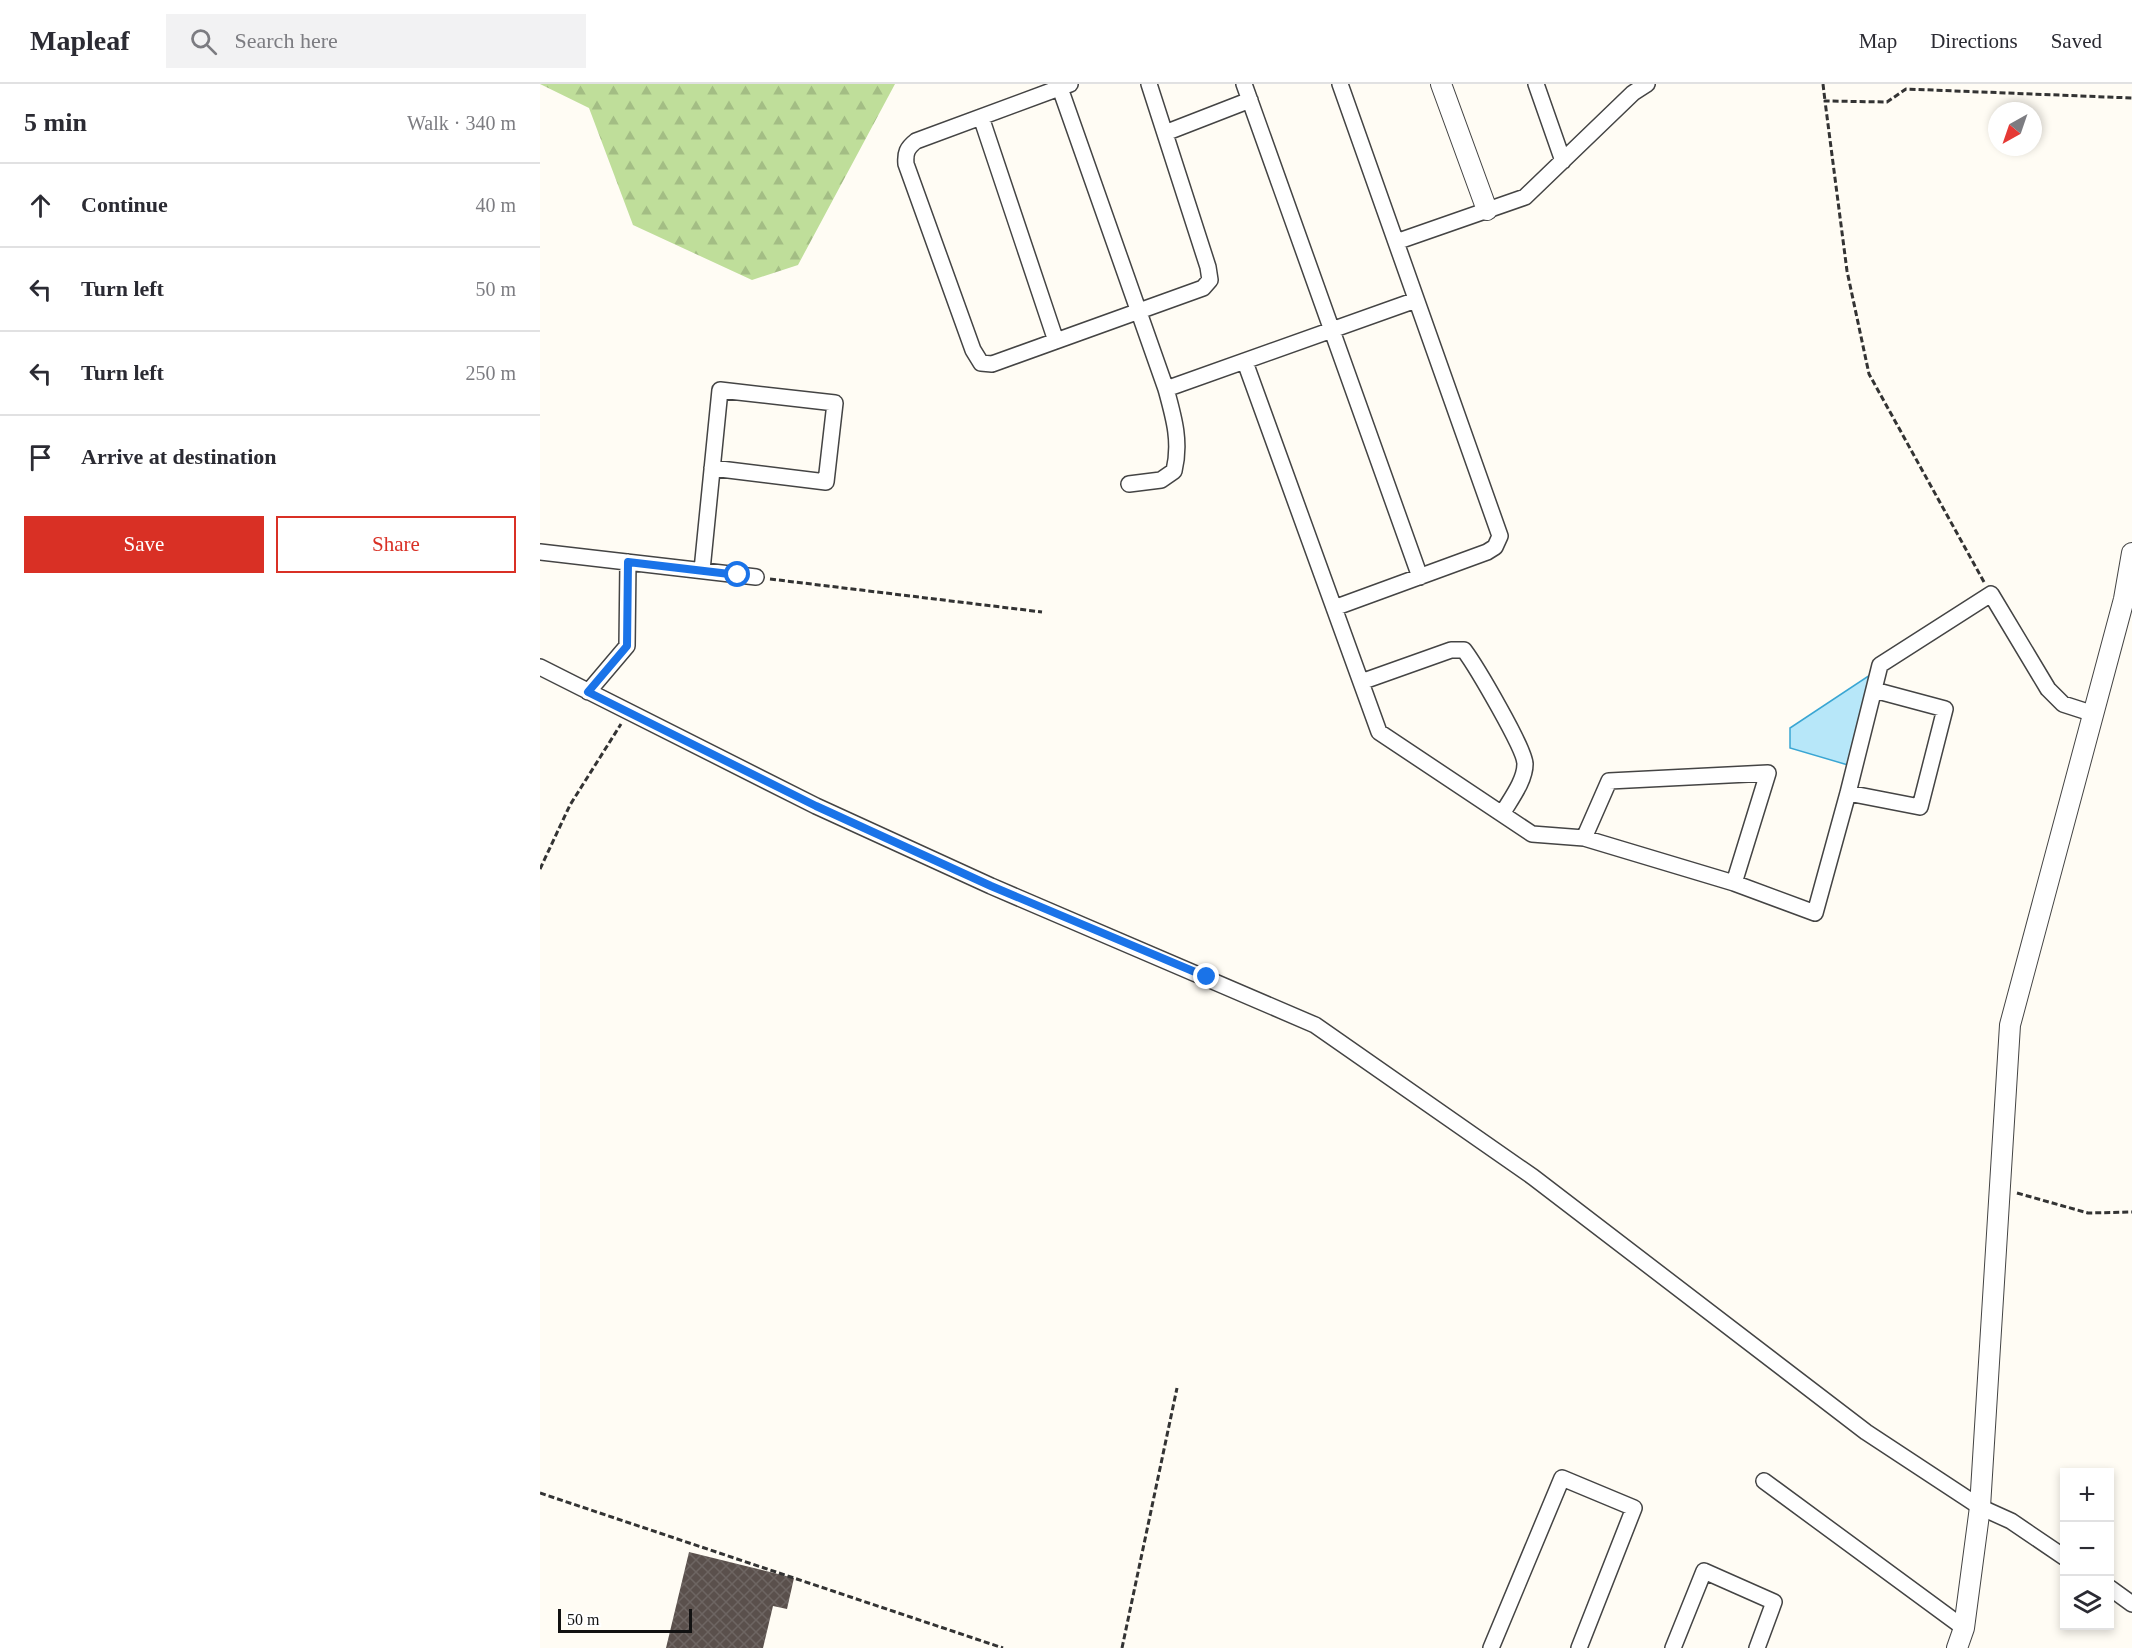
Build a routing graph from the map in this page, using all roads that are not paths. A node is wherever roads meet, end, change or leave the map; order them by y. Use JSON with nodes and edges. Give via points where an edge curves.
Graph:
{"nodes":[{"id":1,"x":1149,"y":84,"type":"edge"},
{"id":2,"x":1244,"y":84,"type":"edge"},
{"id":3,"x":1340,"y":84,"type":"edge"},
{"id":4,"x":1441,"y":84,"type":"edge"},
{"id":5,"x":1536,"y":84,"type":"edge"},
{"id":6,"x":1647,"y":84,"type":"edge"},
{"id":7,"x":1065,"y":86,"type":"edge"},
{"id":8,"x":1632,"y":88,"type":"edge"},
{"id":9,"x":1250,"y":100,"type":"junction"},
{"id":10,"x":981,"y":117,"type":"junction"},
{"id":11,"x":1165,"y":133,"type":"junction"},
{"id":12,"x":1563,"y":161,"type":"junction"},
{"id":13,"x":1487,"y":210,"type":"junction"},
{"id":14,"x":1396,"y":242,"type":"junction"},
{"id":15,"x":1416,"y":300,"type":"junction"},
{"id":16,"x":1138,"y":311,"type":"junction"},
{"id":17,"x":1332,"y":330,"type":"junction"},
{"id":18,"x":1056,"y":341,"type":"junction"},
{"id":19,"x":1245,"y":362,"type":"junction"},
{"id":20,"x":1166,"y":390,"type":"junction"},
{"id":21,"x":712,"y":468,"type":"junction"},
{"id":22,"x":1129,"y":484,"type":"dead end"},
{"id":23,"x":540,"y":552,"type":"edge"},
{"id":24,"x":2132,"y":553,"type":"edge"},
{"id":25,"x":628,"y":562,"type":"junction"},
{"id":26,"x":702,"y":570,"type":"junction"},
{"id":27,"x":756,"y":577,"type":"road end"},
{"id":28,"x":1420,"y":577,"type":"junction"},
{"id":29,"x":2128,"y":598,"type":"edge"},
{"id":30,"x":1334,"y":608,"type":"junction"},
{"id":31,"x":540,"y":667,"type":"edge"},
{"id":32,"x":1361,"y":682,"type":"junction"},
{"id":33,"x":1874,"y":690,"type":"junction"},
{"id":34,"x":588,"y":692,"type":"junction"},
{"id":35,"x":2094,"y":714,"type":"junction"},
{"id":36,"x":1848,"y":793,"type":"junction"},
{"id":37,"x":1502,"y":814,"type":"junction"},
{"id":38,"x":1584,"y":838,"type":"junction"},
{"id":39,"x":1734,"y":883,"type":"junction"},
{"id":40,"x":1764,"y":1481,"type":"dead end"},
{"id":41,"x":1980,"y":1507,"type":"junction"},
{"id":42,"x":2060,"y":1554,"type":"edge"},
{"id":43,"x":2114,"y":1591,"type":"edge"},
{"id":44,"x":2132,"y":1604,"type":"edge"},
{"id":45,"x":1964,"y":1629,"type":"junction"},
{"id":46,"x":1491,"y":1648,"type":"edge"},
{"id":47,"x":1579,"y":1648,"type":"edge"},
{"id":48,"x":1673,"y":1648,"type":"edge"},
{"id":49,"x":1757,"y":1648,"type":"edge"},
{"id":50,"x":1956,"y":1648,"type":"edge"}],
"edges":[{"from":1,"to":11,"type":"street"},
{"from":2,"to":9,"type":"street"},
{"from":3,"to":14,"type":"street"},
{"from":4,"to":13,"type":"street"},
{"from":5,"to":12,"type":"street"},
{"from":6,"to":8,"type":"street"},
{"from":7,"to":10,"type":"street"},
{"from":7,"to":16,"type":"street"},
{"from":8,"to":12,"type":"street"},
{"from":9,"to":11,"type":"street"},
{"from":9,"to":17,"type":"street"},
{"from":10,"to":18,"type":"street"},
{"from":10,"to":18,"type":"street","via":[[916,141],[908,147],[906,164],[981,363],[992,364]]},
{"from":11,"to":16,"type":"street","via":[[1210,280],[1203,288]]},
{"from":12,"to":13,"type":"street","via":[[1525,197]]},
{"from":13,"to":14,"type":"street"},
{"from":14,"to":15,"type":"street"},
{"from":15,"to":17,"type":"street"},
{"from":15,"to":28,"type":"street","via":[[1500,536],[1495,547],[1487,552]]},
{"from":16,"to":18,"type":"street"},
{"from":16,"to":20,"type":"street"},
{"from":17,"to":19,"type":"street"},
{"from":17,"to":28,"type":"street"},
{"from":19,"to":20,"type":"street"},
{"from":19,"to":30,"type":"street"},
{"from":20,"to":22,"type":"street","via":[[1177,430],[1174,471],[1161,480]]},
{"from":21,"to":21,"type":"street","via":[[720,390],[835,403],[826,482]]},
{"from":21,"to":26,"type":"street"},
{"from":23,"to":25,"type":"street"},
{"from":24,"to":29,"type":"street"},
{"from":25,"to":26,"type":"street"},
{"from":25,"to":34,"type":"street","via":[[627,646]]},
{"from":26,"to":27,"type":"street"},
{"from":28,"to":30,"type":"street"},
{"from":29,"to":35,"type":"street"},
{"from":30,"to":32,"type":"street"},
{"from":31,"to":34,"type":"street"},
{"from":32,"to":37,"type":"street","via":[[1379,732]]},
{"from":32,"to":37,"type":"street","via":[[1452,650],[1464,650],[1526,761]]},
{"from":33,"to":35,"type":"street","via":[[1880,665],[1991,594],[2048,689],[2063,704]]},
{"from":33,"to":36,"type":"street"},
{"from":33,"to":36,"type":"street","via":[[1945,709],[1920,807]]},
{"from":34,"to":41,"type":"street","via":[[836,815],[991,886],[1315,1025],[1533,1178],[1866,1432]]},
{"from":35,"to":41,"type":"street","via":[[2010,1025]]},
{"from":36,"to":39,"type":"street","via":[[1815,913]]},
{"from":37,"to":38,"type":"street","via":[[1532,834]]},
{"from":38,"to":39,"type":"street"},
{"from":38,"to":39,"type":"street","via":[[1609,781],[1768,773]]},
{"from":40,"to":45,"type":"street"},
{"from":41,"to":42,"type":"street","via":[[2011,1521]]},
{"from":41,"to":45,"type":"street"},
{"from":43,"to":44,"type":"street"},
{"from":45,"to":50,"type":"street"},
{"from":46,"to":47,"type":"street","via":[[1562,1478],[1634,1508]]},
{"from":48,"to":49,"type":"street","via":[[1704,1571],[1774,1602]]}]}
